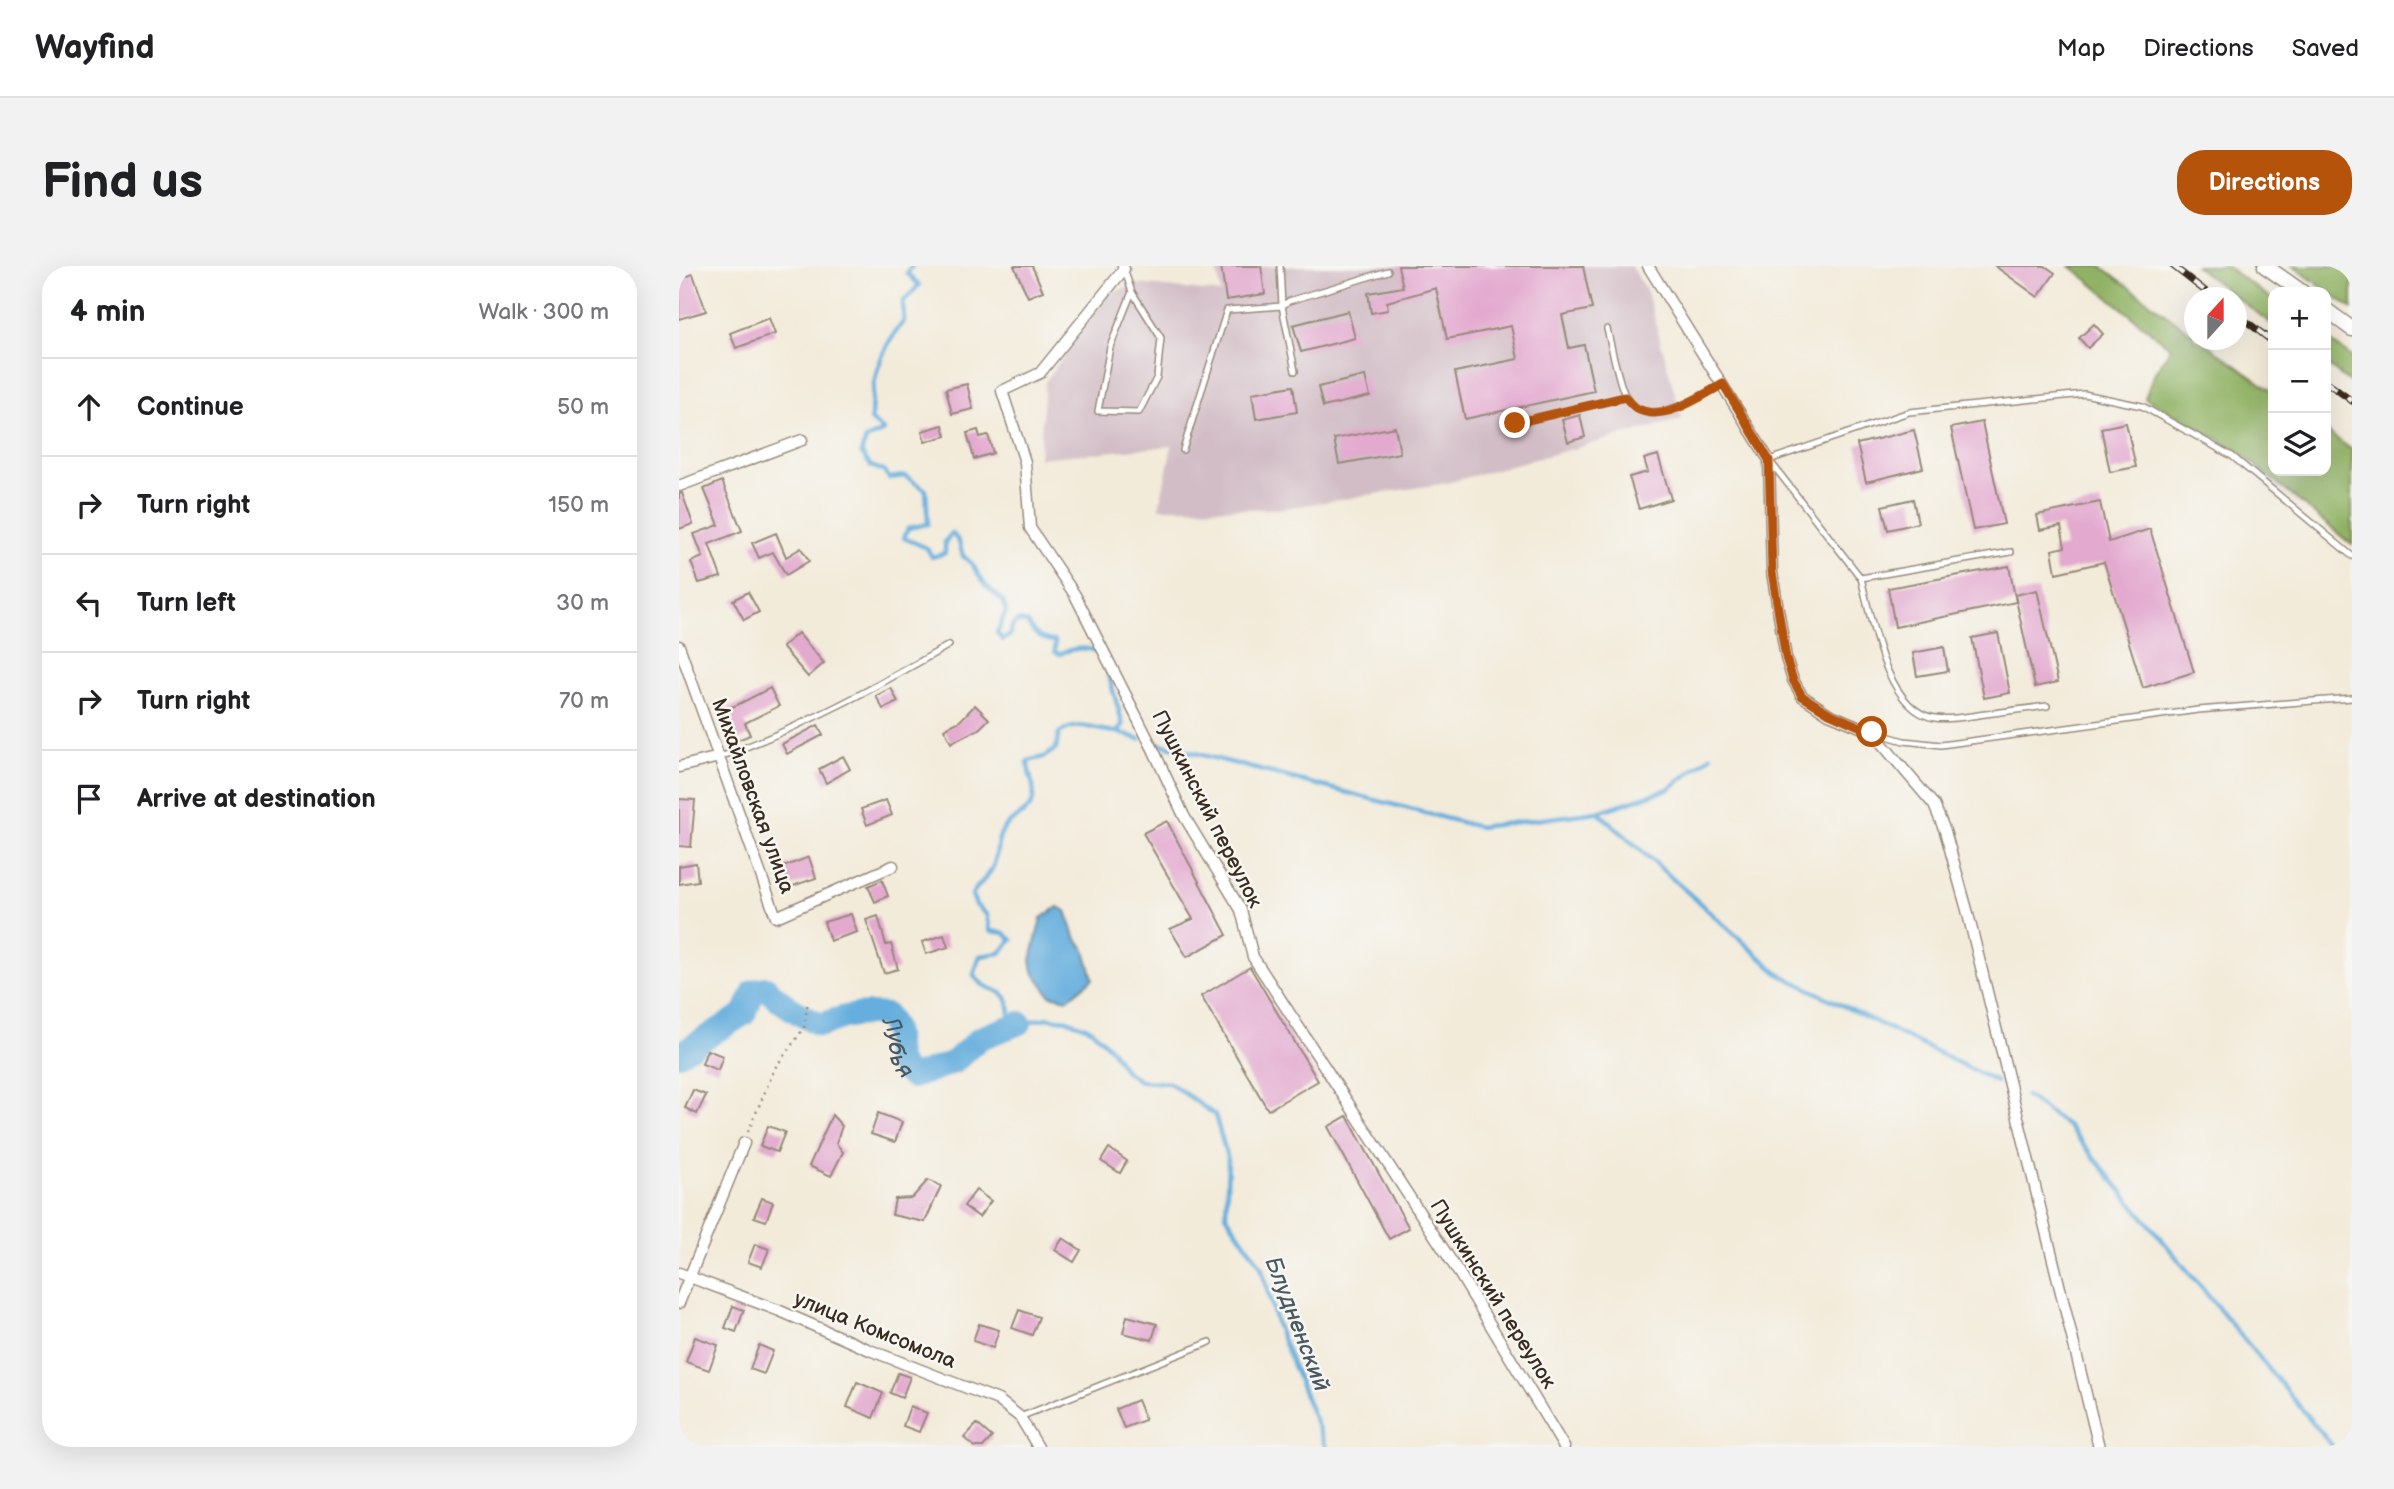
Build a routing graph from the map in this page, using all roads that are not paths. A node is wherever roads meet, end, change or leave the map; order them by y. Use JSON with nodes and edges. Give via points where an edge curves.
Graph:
{"nodes":[{"id":1,"x":1280,"y":266,"type":"edge"},
{"id":2,"x":1648,"y":266,"type":"edge"},
{"id":3,"x":2265,"y":266,"type":"edge"},
{"id":4,"x":1124,"y":267,"type":"edge"},
{"id":5,"x":1388,"y":271,"type":"dead end"},
{"id":6,"x":2295,"y":287,"type":"edge"},
{"id":7,"x":1132,"y":292,"type":"junction"},
{"id":8,"x":1283,"y":306,"type":"junction"},
{"id":9,"x":2331,"y":314,"type":"edge"},
{"id":10,"x":1607,"y":329,"type":"dead end"},
{"id":11,"x":2352,"y":329,"type":"edge"},
{"id":12,"x":1296,"y":371,"type":"dead end"},
{"id":13,"x":1723,"y":384,"type":"junction"},
{"id":14,"x":1625,"y":397,"type":"junction"},
{"id":15,"x":1515,"y":423,"type":"dead end"},
{"id":16,"x":802,"y":440,"type":"dead end"},
{"id":17,"x":1183,"y":450,"type":"dead end"},
{"id":18,"x":1769,"y":460,"type":"junction"},
{"id":19,"x":679,"y":486,"type":"edge"},
{"id":20,"x":2011,"y":552,"type":"dead end"},
{"id":21,"x":2352,"y":556,"type":"edge"},
{"id":22,"x":1861,"y":578,"type":"junction"},
{"id":23,"x":949,"y":645,"type":"dead end"},
{"id":24,"x":679,"y":646,"type":"edge"},
{"id":25,"x":2352,"y":698,"type":"edge"},
{"id":26,"x":2047,"y":706,"type":"dead end"},
{"id":27,"x":1872,"y":732,"type":"junction"},
{"id":28,"x":719,"y":757,"type":"junction"},
{"id":29,"x":679,"y":767,"type":"edge"},
{"id":30,"x":893,"y":866,"type":"dead end"},
{"id":31,"x":744,"y":1143,"type":"road end"},
{"id":32,"x":684,"y":1275,"type":"edge"},
{"id":33,"x":679,"y":1303,"type":"edge"},
{"id":34,"x":1210,"y":1342,"type":"dead end"},
{"id":35,"x":1020,"y":1417,"type":"junction"},
{"id":36,"x":1038,"y":1447,"type":"edge"},
{"id":37,"x":1564,"y":1447,"type":"edge"},
{"id":38,"x":2099,"y":1447,"type":"edge"}],
"edges":[{"from":1,"to":8,"type":"lane"},
{"from":2,"to":13,"type":"street"},
{"from":3,"to":6,"type":"street"},
{"from":4,"to":7,"type":"lane"},
{"from":4,"to":37,"type":"street","name":"Пушкинский переулок","via":[[1040,373],[1002,391],[1025,462],[1030,527],[1075,595],[1184,816],[1241,910],[1254,957],[1459,1273]]},
{"from":5,"to":8,"type":"lane"},
{"from":7,"to":7,"type":"lane","via":[[1161,338],[1157,377],[1139,412],[1098,411],[1110,347]]},
{"from":8,"to":12,"type":"lane"},
{"from":8,"to":17,"type":"lane","via":[[1227,310]]},
{"from":9,"to":11,"type":"street"},
{"from":10,"to":14,"type":"lane"},
{"from":13,"to":14,"type":"lane","via":[[1679,408],[1659,412],[1638,409]]},
{"from":13,"to":18,"type":"street"},
{"from":14,"to":15,"type":"lane"},
{"from":16,"to":19,"type":"street"},
{"from":18,"to":21,"type":"lane","via":[[1909,412],[2084,394],[2142,406],[2232,456]]},
{"from":18,"to":22,"type":"lane"},
{"from":18,"to":27,"type":"street","via":[[1772,572],[1793,680],[1802,696]]},
{"from":20,"to":22,"type":"lane"},
{"from":22,"to":26,"type":"lane","via":[[1881,655],[1893,682],[1916,710],[1933,718],[1952,719]]},
{"from":23,"to":28,"type":"lane","via":[[851,700]]},
{"from":24,"to":28,"type":"street","name":"Михайловская улица"},
{"from":25,"to":27,"type":"lane","via":[[2198,710],[1941,745]]},
{"from":27,"to":38,"type":"street","via":[[1934,806],[1945,831]]},
{"from":28,"to":29,"type":"street"},
{"from":28,"to":30,"type":"street","name":"Михайловская улица","via":[[776,917]]},
{"from":31,"to":32,"type":"street"},
{"from":32,"to":33,"type":"street"},
{"from":32,"to":35,"type":"street","name":"улица Комсомола","via":[[998,1400]]},
{"from":34,"to":35,"type":"lane"},
{"from":35,"to":36,"type":"street","name":"улица Комсомола"}]}
